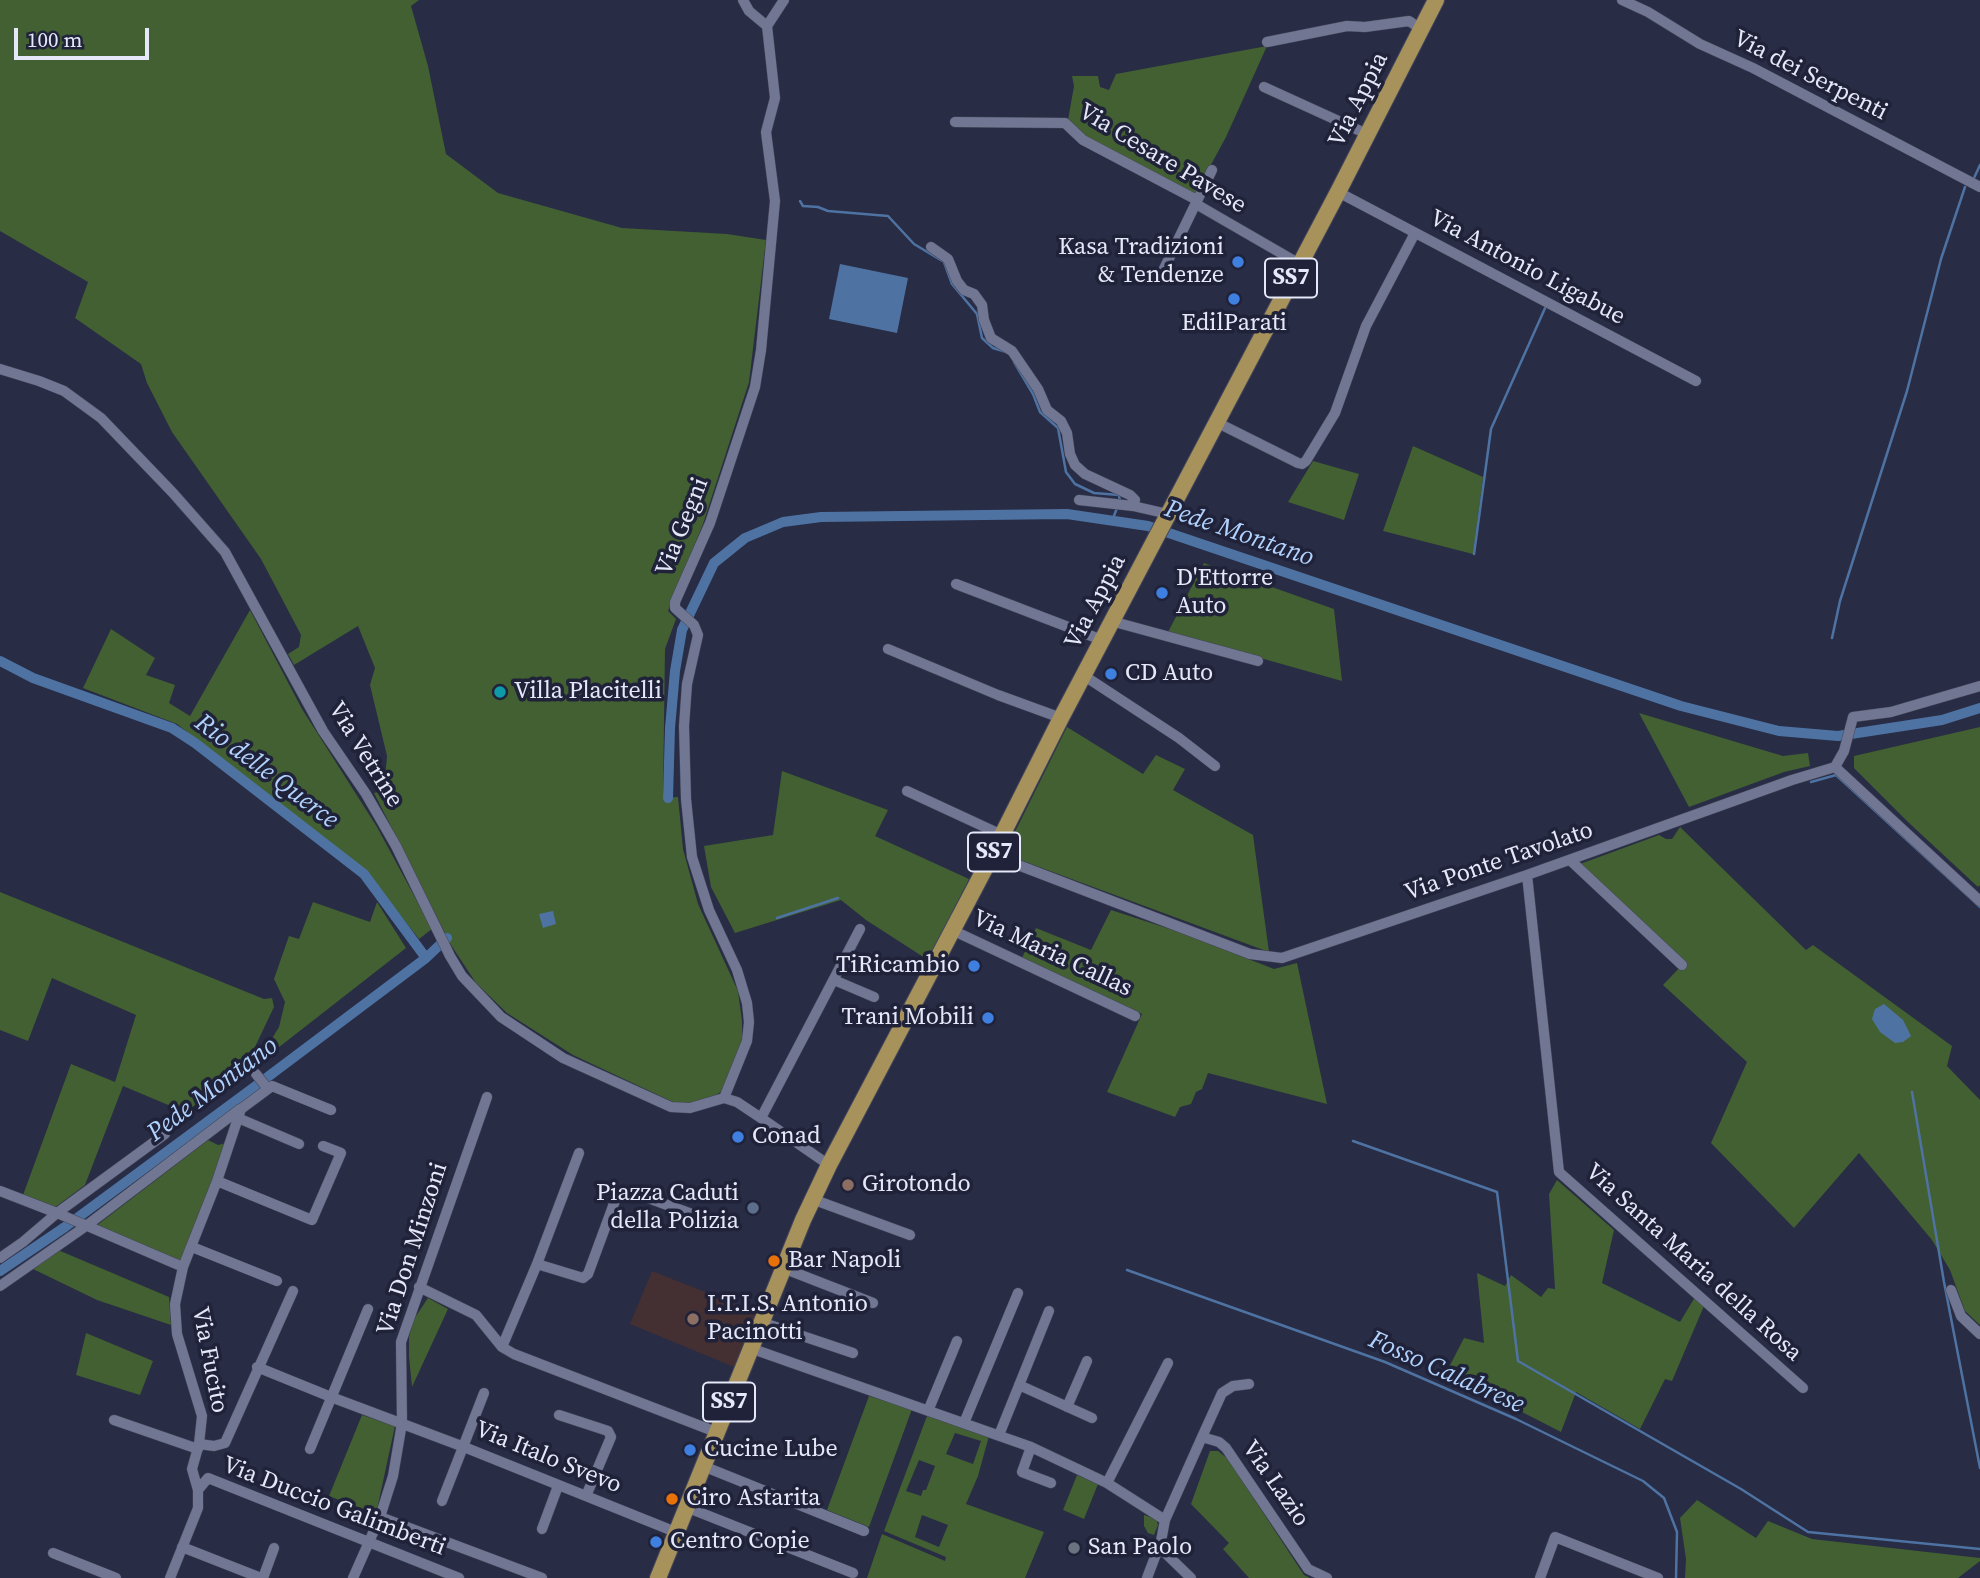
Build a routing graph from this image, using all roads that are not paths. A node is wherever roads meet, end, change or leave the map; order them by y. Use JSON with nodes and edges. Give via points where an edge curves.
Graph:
{"nodes":[{"id":1,"x":743,"y":0,"type":"edge"},
{"id":2,"x":784,"y":0,"type":"edge"},
{"id":3,"x":1436,"y":0,"type":"edge"},
{"id":4,"x":1622,"y":0,"type":"edge"},
{"id":5,"x":767,"y":26,"type":"junction"},
{"id":6,"x":1421,"y":29,"type":"junction"},
{"id":7,"x":1267,"y":42,"type":"dead end"},
{"id":8,"x":1265,"y":87,"type":"dead end"},
{"id":9,"x":955,"y":122,"type":"dead end"},
{"id":10,"x":1367,"y":134,"type":"junction"},
{"id":11,"x":1212,"y":170,"type":"dead end"},
{"id":12,"x":1980,"y":187,"type":"edge"},
{"id":13,"x":1338,"y":192,"type":"junction"},
{"id":14,"x":1196,"y":204,"type":"junction"},
{"id":15,"x":1415,"y":233,"type":"junction"},
{"id":16,"x":931,"y":247,"type":"dead end"},
{"id":17,"x":1298,"y":264,"type":"junction"},
{"id":18,"x":1160,"y":277,"type":"dead end"},
{"id":19,"x":0,"y":369,"type":"edge"},
{"id":20,"x":1696,"y":381,"type":"dead end"},
{"id":21,"x":1216,"y":422,"type":"junction"},
{"id":22,"x":1079,"y":500,"type":"dead end"},
{"id":23,"x":1133,"y":506,"type":"junction"},
{"id":24,"x":1168,"y":515,"type":"junction"},
{"id":25,"x":956,"y":584,"type":"dead end"},
{"id":26,"x":1111,"y":621,"type":"junction"},
{"id":27,"x":1102,"y":640,"type":"junction"},
{"id":28,"x":888,"y":649,"type":"dead end"},
{"id":29,"x":1258,"y":661,"type":"dead end"},
{"id":30,"x":1083,"y":675,"type":"junction"},
{"id":31,"x":1980,"y":686,"type":"edge"},
{"id":32,"x":1061,"y":718,"type":"junction"},
{"id":33,"x":1215,"y":766,"type":"dead end"},
{"id":34,"x":1835,"y":767,"type":"junction"},
{"id":35,"x":907,"y":791,"type":"dead end"},
{"id":36,"x":1002,"y":835,"type":"junction"},
{"id":37,"x":992,"y":855,"type":"junction"},
{"id":38,"x":1570,"y":860,"type":"junction"},
{"id":39,"x":1527,"y":875,"type":"junction"},
{"id":40,"x":1980,"y":901,"type":"edge"},
{"id":41,"x":860,"y":929,"type":"dead end"},
{"id":42,"x":952,"y":930,"type":"junction"},
{"id":43,"x":1682,"y":965,"type":"dead end"},
{"id":44,"x":834,"y":979,"type":"junction"},
{"id":45,"x":874,"y":997,"type":"dead end"},
{"id":46,"x":1135,"y":1016,"type":"dead end"},
{"id":47,"x":256,"y":1074,"type":"dead end"},
{"id":48,"x":268,"y":1087,"type":"junction"},
{"id":49,"x":487,"y":1097,"type":"dead end"},
{"id":50,"x":724,"y":1098,"type":"junction"},
{"id":51,"x":331,"y":1110,"type":"dead end"},
{"id":52,"x":239,"y":1114,"type":"junction"},
{"id":53,"x":761,"y":1118,"type":"junction"},
{"id":54,"x":165,"y":1134,"type":"dead end"},
{"id":55,"x":299,"y":1144,"type":"dead end"},
{"id":56,"x":323,"y":1146,"type":"dead end"},
{"id":57,"x":579,"y":1153,"type":"dead end"},
{"id":58,"x":829,"y":1165,"type":"junction"},
{"id":59,"x":218,"y":1181,"type":"junction"},
{"id":60,"x":0,"y":1191,"type":"edge"},
{"id":61,"x":812,"y":1199,"type":"junction"},
{"id":62,"x":62,"y":1215,"type":"junction"},
{"id":63,"x":700,"y":1217,"type":"dead end"},
{"id":64,"x":84,"y":1225,"type":"junction"},
{"id":65,"x":911,"y":1235,"type":"dead end"},
{"id":66,"x":192,"y":1247,"type":"junction"},
{"id":67,"x":0,"y":1258,"type":"edge"},
{"id":68,"x":537,"y":1264,"type":"junction"},
{"id":69,"x":183,"y":1267,"type":"junction"},
{"id":70,"x":783,"y":1268,"type":"junction"},
{"id":71,"x":277,"y":1281,"type":"dead end"},
{"id":72,"x":0,"y":1286,"type":"edge"},
{"id":73,"x":419,"y":1287,"type":"junction"},
{"id":74,"x":1951,"y":1290,"type":"dead end"},
{"id":75,"x":293,"y":1291,"type":"dead end"},
{"id":76,"x":1018,"y":1293,"type":"dead end"},
{"id":77,"x":873,"y":1303,"type":"dead end"},
{"id":78,"x":368,"y":1310,"type":"dead end"},
{"id":79,"x":1049,"y":1311,"type":"dead end"},
{"id":80,"x":761,"y":1322,"type":"junction"},
{"id":81,"x":1980,"y":1334,"type":"edge"},
{"id":82,"x":957,"y":1342,"type":"dead end"},
{"id":83,"x":502,"y":1347,"type":"junction"},
{"id":84,"x":750,"y":1348,"type":"junction"},
{"id":85,"x":853,"y":1353,"type":"dead end"},
{"id":86,"x":1087,"y":1361,"type":"dead end"},
{"id":87,"x":1168,"y":1363,"type":"dead end"},
{"id":88,"x":257,"y":1367,"type":"junction"},
{"id":89,"x":1249,"y":1384,"type":"dead end"},
{"id":90,"x":1019,"y":1385,"type":"junction"},
{"id":91,"x":1803,"y":1388,"type":"dead end"},
{"id":92,"x":484,"y":1393,"type":"dead end"},
{"id":93,"x":331,"y":1397,"type":"junction"},
{"id":94,"x":1067,"y":1407,"type":"junction"},
{"id":95,"x":929,"y":1410,"type":"junction"},
{"id":96,"x":559,"y":1415,"type":"dead end"},
{"id":97,"x":1092,"y":1418,"type":"dead end"},
{"id":98,"x":114,"y":1420,"type":"dead end"},
{"id":99,"x":402,"y":1423,"type":"junction"},
{"id":100,"x":964,"y":1423,"type":"junction"},
{"id":101,"x":716,"y":1432,"type":"junction"},
{"id":102,"x":999,"y":1435,"type":"junction"},
{"id":103,"x":1202,"y":1437,"type":"junction"},
{"id":104,"x":199,"y":1446,"type":"junction"},
{"id":105,"x":464,"y":1447,"type":"junction"},
{"id":106,"x":1031,"y":1447,"type":"junction"},
{"id":107,"x":310,"y":1449,"type":"dead end"},
{"id":108,"x":702,"y":1466,"type":"junction"},
{"id":109,"x":1051,"y":1483,"type":"dead end"},
{"id":110,"x":1107,"y":1483,"type":"junction"},
{"id":111,"x":558,"y":1486,"type":"junction"},
{"id":112,"x":198,"y":1490,"type":"junction"},
{"id":113,"x":586,"y":1496,"type":"junction"},
{"id":114,"x":442,"y":1501,"type":"dead end"},
{"id":115,"x":686,"y":1507,"type":"junction"},
{"id":116,"x":380,"y":1517,"type":"junction"},
{"id":117,"x":1165,"y":1520,"type":"junction"},
{"id":118,"x":541,"y":1529,"type":"dead end"},
{"id":119,"x":864,"y":1531,"type":"dead end"},
{"id":120,"x":677,"y":1533,"type":"junction"},
{"id":121,"x":370,"y":1543,"type":"junction"},
{"id":122,"x":182,"y":1547,"type":"junction"},
{"id":123,"x":1159,"y":1547,"type":"junction"},
{"id":124,"x":274,"y":1548,"type":"dead end"},
{"id":125,"x":53,"y":1553,"type":"dead end"},
{"id":126,"x":853,"y":1573,"type":"dead end"},
{"id":127,"x":116,"y":1578,"type":"edge"},
{"id":128,"x":170,"y":1578,"type":"edge"},
{"id":129,"x":262,"y":1578,"type":"edge"},
{"id":130,"x":354,"y":1578,"type":"edge"},
{"id":131,"x":458,"y":1578,"type":"edge"},
{"id":132,"x":542,"y":1578,"type":"edge"},
{"id":133,"x":658,"y":1578,"type":"edge"},
{"id":134,"x":1147,"y":1578,"type":"edge"},
{"id":135,"x":1191,"y":1578,"type":"edge"},
{"id":136,"x":1327,"y":1578,"type":"edge"},
{"id":137,"x":1540,"y":1578,"type":"edge"},
{"id":138,"x":1658,"y":1578,"type":"edge"}],
"edges":[{"from":1,"to":5,"type":"street"},
{"from":2,"to":5,"type":"street"},
{"from":3,"to":6,"type":"main road","name":"Via Appia","number":"SS7"},
{"from":4,"to":12,"type":"street","name":"Via dei Serpenti"},
{"from":5,"to":50,"type":"street","name":"Via Gegni","via":[[775,98],[766,132],[775,201],[761,350],[755,387],[732,459],[675,602],[698,635],[684,726],[692,857],[709,910],[737,970],[750,1022]]},
{"from":6,"to":7,"type":"street","via":[[1409,21],[1347,26]]},
{"from":6,"to":10,"type":"main road","name":"Via Appia","number":"SS7"},
{"from":8,"to":10,"type":"street"},
{"from":9,"to":14,"type":"street","name":"Via Cesare Pavese","via":[[1065,123],[1083,140],[1195,199]]},
{"from":10,"to":13,"type":"main road","name":"Via Appia","number":"SS7"},
{"from":11,"to":14,"type":"street"},
{"from":13,"to":15,"type":"street","name":"Via Antonio Ligabue"},
{"from":13,"to":17,"type":"main road","name":"Via Appia","number":"SS7"},
{"from":14,"to":17,"type":"street","name":"Via Cesare Pavese"},
{"from":14,"to":18,"type":"street"},
{"from":15,"to":20,"type":"street","name":"Via Antonio Ligabue"},
{"from":15,"to":21,"type":"street","via":[[1366,326],[1335,413],[1306,461],[1298,463]]},
{"from":16,"to":23,"type":"street","via":[[948,259],[957,282],[982,305],[991,338],[1012,351],[1047,410],[1061,421],[1075,465],[1130,495],[1135,500]]},
{"from":17,"to":21,"type":"main road","name":"Via Appia","number":"SS7"},
{"from":19,"to":50,"type":"street","name":"Via Vetrine","via":[[64,391],[101,418],[225,552],[323,731],[396,846],[462,975],[501,1017],[563,1058],[671,1107],[690,1108]]},
{"from":21,"to":24,"type":"main road","name":"Via Appia","number":"SS7"},
{"from":22,"to":23,"type":"street"},
{"from":23,"to":24,"type":"street"},
{"from":24,"to":26,"type":"main road","name":"Via Appia","number":"SS7"},
{"from":25,"to":27,"type":"street"},
{"from":26,"to":27,"type":"main road","name":"Via Appia","number":"SS7"},
{"from":26,"to":29,"type":"street"},
{"from":27,"to":30,"type":"main road","name":"Via Appia","number":"SS7"},
{"from":28,"to":32,"type":"street"},
{"from":30,"to":32,"type":"main road","name":"Via Appia","number":"SS7"},
{"from":30,"to":33,"type":"street"},
{"from":31,"to":34,"type":"street","via":[[1891,712],[1853,717]]},
{"from":32,"to":36,"type":"main road","name":"Via Appia","number":"SS7"},
{"from":34,"to":38,"type":"street","name":"Via Ponte Tavolato"},
{"from":34,"to":40,"type":"street"},
{"from":35,"to":36,"type":"street"},
{"from":36,"to":37,"type":"main road","name":"Via Appia","number":"SS7"},
{"from":37,"to":39,"type":"street","name":"Via Ponte Tavolato","via":[[1250,954],[1282,958]]},
{"from":37,"to":42,"type":"main road","name":"Via Appia","number":"SS7"},
{"from":38,"to":39,"type":"street","name":"Via Ponte Tavolato"},
{"from":38,"to":43,"type":"street"},
{"from":39,"to":91,"type":"street","name":"Via Santa Maria della Rosa","via":[[1559,1172]]},
{"from":41,"to":44,"type":"street"},
{"from":42,"to":46,"type":"street","name":"Via Maria Callas"},
{"from":42,"to":58,"type":"main road","name":"Via Appia","number":"SS7"},
{"from":44,"to":45,"type":"street"},
{"from":44,"to":53,"type":"street"},
{"from":47,"to":48,"type":"street"},
{"from":48,"to":51,"type":"street"},
{"from":48,"to":52,"type":"street"},
{"from":49,"to":73,"type":"street","name":"Via Don Minzoni"},
{"from":50,"to":53,"type":"street"},
{"from":52,"to":55,"type":"street"},
{"from":52,"to":59,"type":"street","name":"Via Fucito"},
{"from":52,"to":64,"type":"street"},
{"from":53,"to":58,"type":"street"},
{"from":54,"to":62,"type":"street"},
{"from":56,"to":59,"type":"street","via":[[341,1153],[312,1220]]},
{"from":57,"to":68,"type":"street"},
{"from":58,"to":61,"type":"main road","name":"Via Appia","number":"SS7"},
{"from":59,"to":66,"type":"street","name":"Via Fucito"},
{"from":60,"to":62,"type":"street"},
{"from":61,"to":65,"type":"street"},
{"from":61,"to":70,"type":"main road","name":"Via Appia","number":"SS7"},
{"from":62,"to":64,"type":"street"},
{"from":62,"to":67,"type":"street"},
{"from":63,"to":68,"type":"street","via":[[622,1191],[588,1274],[583,1278]]},
{"from":64,"to":69,"type":"street"},
{"from":64,"to":72,"type":"street"},
{"from":66,"to":69,"type":"street","name":"Via Fucito"},
{"from":66,"to":71,"type":"street"},
{"from":68,"to":83,"type":"street"},
{"from":69,"to":104,"type":"street","name":"Via Fucito","via":[[175,1304],[177,1334],[202,1416]]},
{"from":70,"to":77,"type":"street"},
{"from":70,"to":80,"type":"main road","number":"SS7"},
{"from":73,"to":83,"type":"street","via":[[476,1315]]},
{"from":73,"to":99,"type":"street","name":"Via Don Minzoni","via":[[401,1342]]},
{"from":74,"to":81,"type":"street","via":[[1961,1317]]},
{"from":75,"to":88,"type":"street"},
{"from":76,"to":100,"type":"street"},
{"from":78,"to":93,"type":"street"},
{"from":79,"to":90,"type":"street"},
{"from":80,"to":84,"type":"main road","number":"SS7"},
{"from":80,"to":85,"type":"street"},
{"from":82,"to":95,"type":"street"},
{"from":83,"to":101,"type":"street"},
{"from":84,"to":95,"type":"street"},
{"from":84,"to":101,"type":"main road","number":"SS7"},
{"from":86,"to":94,"type":"street"},
{"from":87,"to":110,"type":"street"},
{"from":88,"to":93,"type":"street","name":"Via Italo Svevo"},
{"from":88,"to":104,"type":"street","via":[[225,1443]]},
{"from":89,"to":103,"type":"street","via":[[1222,1393]]},
{"from":90,"to":94,"type":"street"},
{"from":90,"to":102,"type":"street"},
{"from":92,"to":105,"type":"street"},
{"from":93,"to":99,"type":"street","name":"Via Italo Svevo"},
{"from":93,"to":107,"type":"street"},
{"from":94,"to":97,"type":"street"},
{"from":95,"to":100,"type":"street"},
{"from":96,"to":113,"type":"street","via":[[608,1431],[611,1437]]},
{"from":98,"to":104,"type":"street"},
{"from":99,"to":105,"type":"street","name":"Via Italo Svevo"},
{"from":99,"to":116,"type":"street","name":"Via Don Minzoni"},
{"from":100,"to":102,"type":"street"},
{"from":101,"to":108,"type":"main road","number":"SS7"},
{"from":102,"to":106,"type":"street"},
{"from":103,"to":117,"type":"street","name":"Via Lazio"},
{"from":103,"to":136,"type":"street","name":"Via Lazio","via":[[1226,1448],[1308,1569]]},
{"from":104,"to":112,"type":"street","name":"Via Fucito","via":[[192,1469]]},
{"from":105,"to":111,"type":"street","name":"Via Italo Svevo"},
{"from":105,"to":114,"type":"street"},
{"from":106,"to":109,"type":"street","via":[[1022,1472]]},
{"from":106,"to":110,"type":"street"},
{"from":108,"to":115,"type":"main road","number":"SS7"},
{"from":108,"to":119,"type":"street"},
{"from":110,"to":117,"type":"street"},
{"from":111,"to":113,"type":"street","name":"Via Italo Svevo"},
{"from":111,"to":118,"type":"street"},
{"from":112,"to":121,"type":"street","name":"Via Duccio Galimberti","via":[[208,1478]]},
{"from":112,"to":122,"type":"street","name":"Via Fucito","via":[[198,1508]]},
{"from":113,"to":120,"type":"street","name":"Via Italo Svevo"},
{"from":115,"to":120,"type":"main road","number":"SS7"},
{"from":115,"to":126,"type":"street"},
{"from":116,"to":121,"type":"street","name":"Via Don Minzoni"},
{"from":116,"to":132,"type":"street"},
{"from":117,"to":123,"type":"street","name":"Via Lazio"},
{"from":120,"to":133,"type":"main road","number":"SS7"},
{"from":121,"to":130,"type":"street","name":"Via Don Minzoni"},
{"from":121,"to":131,"type":"street","name":"Via Duccio Galimberti"},
{"from":122,"to":128,"type":"street","name":"Via Fucito"},
{"from":122,"to":129,"type":"street"},
{"from":123,"to":134,"type":"street","name":"Via Lazio"},
{"from":123,"to":135,"type":"street"},
{"from":124,"to":129,"type":"street"},
{"from":125,"to":127,"type":"street"},
{"from":137,"to":138,"type":"street","via":[[1555,1537]]}]}
